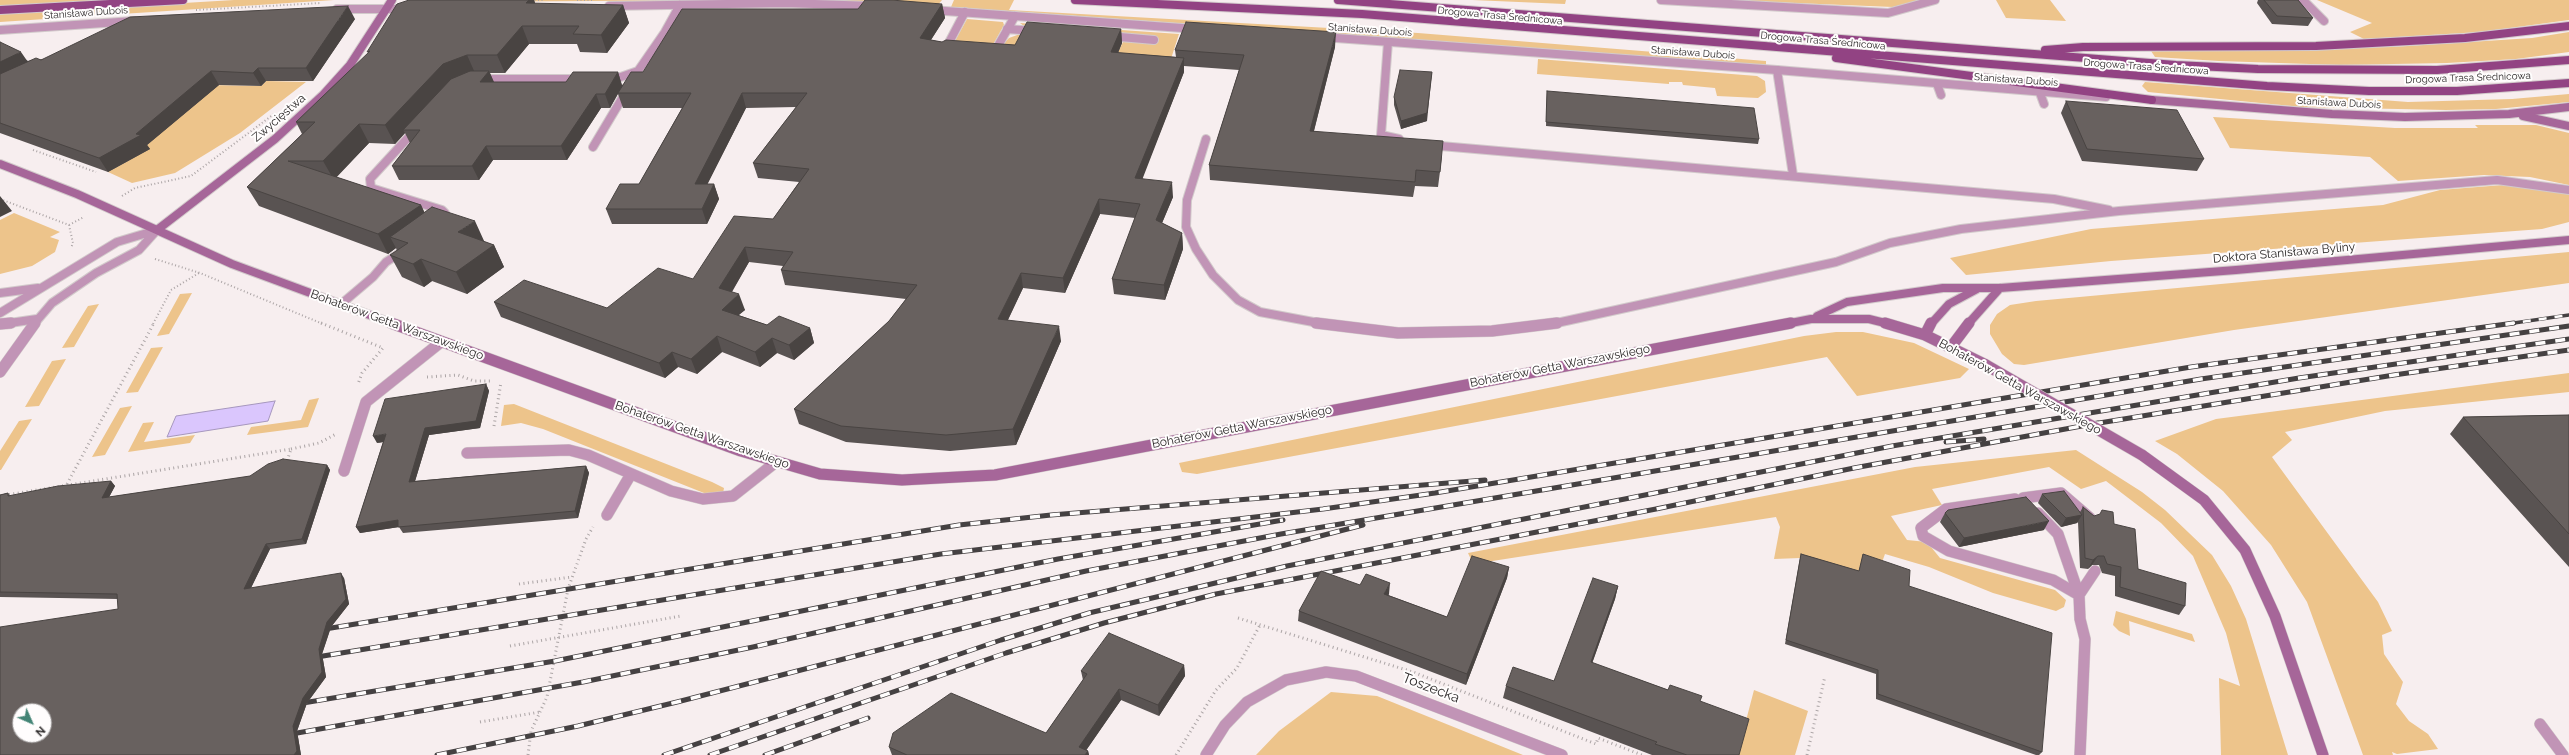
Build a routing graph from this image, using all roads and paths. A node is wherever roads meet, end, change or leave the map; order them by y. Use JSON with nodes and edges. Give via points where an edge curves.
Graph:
{"nodes":[{"id":1,"x":183,"y":0,"type":"edge"},
{"id":2,"x":392,"y":0,"type":"edge"},
{"id":3,"x":524,"y":0,"type":"edge"},
{"id":4,"x":544,"y":0,"type":"edge"},
{"id":5,"x":1076,"y":0,"type":"edge"},
{"id":6,"x":1338,"y":0,"type":"edge"},
{"id":7,"x":1661,"y":0,"type":"edge"},
{"id":8,"x":1935,"y":0,"type":"edge"},
{"id":9,"x":2298,"y":0,"type":"edge"},
{"id":10,"x":680,"y":5,"type":"junction"},
{"id":11,"x":597,"y":6,"type":"edge"},
{"id":12,"x":882,"y":6,"type":"edge"},
{"id":13,"x":386,"y":8,"type":"junction"},
{"id":14,"x":332,"y":9,"type":"edge"},
{"id":15,"x":413,"y":9,"type":"edge"},
{"id":16,"x":0,"y":10,"type":"edge"},
{"id":17,"x":926,"y":10,"type":"edge"},
{"id":18,"x":966,"y":12,"type":"junction"},
{"id":19,"x":1015,"y":16,"type":"junction"},
{"id":20,"x":2324,"y":21,"type":"dead end"},
{"id":21,"x":2569,"y":26,"type":"edge"},
{"id":22,"x":1007,"y":29,"type":"junction"},
{"id":23,"x":1204,"y":29,"type":"edge"},
{"id":24,"x":0,"y":30,"type":"edge"},
{"id":25,"x":115,"y":31,"type":"edge"},
{"id":26,"x":1046,"y":32,"type":"edge"},
{"id":27,"x":1100,"y":36,"type":"edge"},
{"id":28,"x":1312,"y":37,"type":"edge"},
{"id":29,"x":1154,"y":40,"type":"dead end"},
{"id":30,"x":1388,"y":42,"type":"junction"},
{"id":31,"x":999,"y":44,"type":"edge"},
{"id":32,"x":1777,"y":47,"type":"junction"},
{"id":33,"x":944,"y":50,"type":"edge"},
{"id":34,"x":2013,"y":52,"type":"junction"},
{"id":35,"x":2569,"y":60,"type":"edge"},
{"id":36,"x":638,"y":70,"type":"junction"},
{"id":37,"x":1778,"y":70,"type":"junction"},
{"id":38,"x":468,"y":81,"type":"edge"},
{"id":39,"x":2569,"y":83,"type":"edge"},
{"id":40,"x":1938,"y":84,"type":"junction"},
{"id":41,"x":2040,"y":93,"type":"junction"},
{"id":42,"x":1941,"y":95,"type":"dead end"},
{"id":43,"x":2152,"y":100,"type":"junction"},
{"id":44,"x":2044,"y":104,"type":"dead end"},
{"id":45,"x":2569,"y":107,"type":"edge"},
{"id":46,"x":275,"y":113,"type":"dead end"},
{"id":47,"x":2509,"y":114,"type":"junction"},
{"id":48,"x":423,"y":122,"type":"edge"},
{"id":49,"x":2569,"y":126,"type":"edge"},
{"id":50,"x":1206,"y":139,"type":"dead end"},
{"id":51,"x":593,"y":147,"type":"dead end"},
{"id":52,"x":33,"y":150,"type":"edge"},
{"id":53,"x":0,"y":164,"type":"edge"},
{"id":54,"x":96,"y":172,"type":"edge"},
{"id":55,"x":1793,"y":175,"type":"junction"},
{"id":56,"x":135,"y":188,"type":"dead end"},
{"id":57,"x":2569,"y":190,"type":"edge"},
{"id":58,"x":0,"y":199,"type":"edge"},
{"id":59,"x":2119,"y":211,"type":"junction"},
{"id":60,"x":437,"y":226,"type":"edge"},
{"id":61,"x":157,"y":230,"type":"junction"},
{"id":62,"x":2569,"y":240,"type":"edge"},
{"id":63,"x":410,"y":245,"type":"edge"},
{"id":64,"x":70,"y":253,"type":"dead end"},
{"id":65,"x":42,"y":288,"type":"junction"},
{"id":66,"x":1979,"y":288,"type":"junction"},
{"id":67,"x":2000,"y":288,"type":"junction"},
{"id":68,"x":0,"y":293,"type":"edge"},
{"id":69,"x":340,"y":305,"type":"junction"},
{"id":70,"x":0,"y":313,"type":"edge"},
{"id":71,"x":37,"y":319,"type":"junction"},
{"id":72,"x":1811,"y":319,"type":"junction"},
{"id":73,"x":0,"y":324,"type":"edge"},
{"id":74,"x":1925,"y":335,"type":"junction"},
{"id":75,"x":441,"y":342,"type":"junction"},
{"id":76,"x":1951,"y":347,"type":"junction"},
{"id":77,"x":0,"y":372,"type":"edge"},
{"id":78,"x":464,"y":377,"type":"dead end"},
{"id":79,"x":357,"y":386,"type":"dead end"},
{"id":80,"x":494,"y":426,"type":"dead end"},
{"id":81,"x":338,"y":432,"type":"dead end"},
{"id":82,"x":291,"y":449,"type":"junction"},
{"id":83,"x":466,"y":454,"type":"dead end"},
{"id":84,"x":776,"y":462,"type":"junction"},
{"id":85,"x":286,"y":464,"type":"edge"},
{"id":86,"x":344,"y":471,"type":"dead end"},
{"id":87,"x":631,"y":474,"type":"junction"},
{"id":88,"x":67,"y":484,"type":"junction"},
{"id":89,"x":62,"y":492,"type":"edge"},
{"id":90,"x":0,"y":496,"type":"edge"},
{"id":91,"x":2023,"y":498,"type":"junction"},
{"id":92,"x":607,"y":515,"type":"joint"},
{"id":93,"x":2090,"y":518,"type":"edge"},
{"id":94,"x":2095,"y":571,"type":"edge"},
{"id":95,"x":572,"y":577,"type":"junction"},
{"id":96,"x":519,"y":584,"type":"dead end"},
{"id":97,"x":2079,"y":595,"type":"junction"},
{"id":98,"x":681,"y":616,"type":"dead end"},
{"id":99,"x":1238,"y":618,"type":"dead end"},
{"id":100,"x":1260,"y":625,"type":"junction"},
{"id":101,"x":558,"y":638,"type":"junction"},
{"id":102,"x":510,"y":646,"type":"dead end"},
{"id":103,"x":1825,"y":676,"type":"dead end"},
{"id":104,"x":540,"y":712,"type":"junction"},
{"id":105,"x":480,"y":722,"type":"dead end"},
{"id":106,"x":2540,"y":724,"type":"dead end"},
{"id":107,"x":528,"y":755,"type":"edge"},
{"id":108,"x":1176,"y":755,"type":"edge"},
{"id":109,"x":1206,"y":755,"type":"edge"},
{"id":110,"x":1562,"y":755,"type":"edge"},
{"id":111,"x":1642,"y":755,"type":"edge"},
{"id":112,"x":1807,"y":755,"type":"edge"},
{"id":113,"x":2080,"y":755,"type":"edge"},
{"id":114,"x":2323,"y":755,"type":"edge"},
{"id":115,"x":2563,"y":755,"type":"edge"}],
"edges":[{"from":1,"to":16,"type":"main road"},
{"from":2,"to":13,"type":"main road","name":"Zwycięstwa"},
{"from":3,"to":4,"type":"path"},
{"from":5,"to":32,"type":"main road","name":"Drogowa Trasa Średnicowa","via":[[1355,14]]},
{"from":6,"to":34,"type":"main road","name":"Drogowa Trasa Średnicowa"},
{"from":7,"to":8,"type":"street","via":[[1888,13]]},
{"from":9,"to":20,"type":"street","via":[[2306,3]]},
{"from":10,"to":11,"type":"street"},
{"from":10,"to":12,"type":"street","via":[[785,3]]},
{"from":10,"to":36,"type":"street","via":[[665,32]]},
{"from":13,"to":14,"type":"street"},
{"from":13,"to":15,"type":"street"},
{"from":13,"to":61,"type":"main road","name":"Zwycięstwa","via":[[350,65],[323,96],[275,139]]},
{"from":17,"to":18,"type":"street"},
{"from":18,"to":19,"type":"street"},
{"from":18,"to":33,"type":"street"},
{"from":19,"to":22,"type":"street"},
{"from":19,"to":23,"type":"street"},
{"from":21,"to":34,"type":"main road","via":[[2464,38],[2316,46],[2083,47]]},
{"from":22,"to":26,"type":"street"},
{"from":22,"to":31,"type":"street"},
{"from":24,"to":25,"type":"street","name":"Stanisława Dubois","via":[[141,21]]},
{"from":27,"to":29,"type":"street"},
{"from":28,"to":30,"type":"street","name":"Stanisława Dubois"},
{"from":30,"to":37,"type":"street","name":"Stanisława Dubois"},
{"from":30,"to":55,"type":"street","via":[[1381,135],[1441,148]]},
{"from":32,"to":39,"type":"main road","name":"Drogowa Trasa Średnicowa","via":[[2124,76],[2369,91],[2457,91]]},
{"from":32,"to":43,"type":"main road","via":[[1856,62]]},
{"from":34,"to":35,"type":"main road","name":"Drogowa Trasa Średnicowa","via":[[2176,65],[2351,71],[2437,70]]},
{"from":36,"to":38,"type":"street","via":[[615,79]]},
{"from":36,"to":51,"type":"street"},
{"from":37,"to":40,"type":"street","name":"Stanisława Dubois"},
{"from":37,"to":55,"type":"street"},
{"from":40,"to":41,"type":"street","name":"Stanisława Dubois"},
{"from":40,"to":42,"type":"street"},
{"from":41,"to":43,"type":"street","name":"Stanisława Dubois"},
{"from":41,"to":44,"type":"street"},
{"from":43,"to":47,"type":"main road","name":"Stanisława Dubois","via":[[2372,116],[2443,117]]},
{"from":45,"to":47,"type":"main road","name":"Stanisława Dubois"},
{"from":46,"to":56,"type":"path","via":[[191,176]]},
{"from":47,"to":49,"type":"main road"},
{"from":48,"to":60,"type":"street","via":[[370,179],[370,184],[371,188],[442,210],[445,218]]},
{"from":50,"to":59,"type":"street","via":[[1187,200],[1186,227],[1212,275],[1238,300],[1260,312],[1296,320],[1398,333],[1492,331],[1541,326],[1836,262],[1890,243],[1961,229]]},
{"from":52,"to":54,"type":"path"},
{"from":53,"to":61,"type":"main road","name":"Bohaterów Getta Warszawskiego","via":[[77,194]]},
{"from":55,"to":59,"type":"street","via":[[2054,199]]},
{"from":57,"to":59,"type":"street","via":[[2497,180],[2324,192]]},
{"from":58,"to":64,"type":"path","via":[[69,225],[73,243]]},
{"from":61,"to":65,"type":"street","via":[[117,242]]},
{"from":61,"to":69,"type":"main road","name":"Bohaterów Getta Warszawskiego","via":[[221,260]]},
{"from":61,"to":71,"type":"street","via":[[138,250],[76,286],[52,303]]},
{"from":62,"to":67,"type":"main road","name":"Doktora Stanisława Byliny","via":[[2387,258]]},
{"from":63,"to":69,"type":"street","via":[[386,262],[373,277]]},
{"from":65,"to":68,"type":"street"},
{"from":65,"to":70,"type":"street"},
{"from":66,"to":67,"type":"main road","name":"Doktora Stanisława Byliny"},
{"from":66,"to":72,"type":"main road","name":"Doktora Stanisława Byliny","via":[[1943,288],[1847,302]]},
{"from":66,"to":74,"type":"main road","name":"Doktora Stanisława Byliny","via":[[1949,304],[1933,319]]},
{"from":67,"to":76,"type":"main road","via":[[1977,311]]},
{"from":69,"to":75,"type":"main road","name":"Bohaterów Getta Warszawskiego"},
{"from":71,"to":73,"type":"street"},
{"from":71,"to":77,"type":"street"},
{"from":72,"to":74,"type":"main road","name":"Bohaterów Getta Warszawskiego","via":[[1869,319]]},
{"from":72,"to":84,"type":"main road","name":"Bohaterów Getta Warszawskiego","via":[[995,475],[902,480],[820,474]]},
{"from":74,"to":76,"type":"main road","name":"Bohaterów Getta Warszawskiego"},
{"from":75,"to":84,"type":"main road","name":"Bohaterów Getta Warszawskiego"},
{"from":75,"to":86,"type":"street","via":[[366,402]]},
{"from":76,"to":114,"type":"main road","name":"Bohaterów Getta Warszawskiego","bridge":true,"via":[[2142,455],[2204,500],[2245,550],[2275,616]]},
{"from":78,"to":80,"type":"path","via":[[474,381],[501,381]]},
{"from":79,"to":88,"type":"path","via":[[362,373],[383,348],[200,273],[171,290]]},
{"from":81,"to":82,"type":"path","via":[[319,443]]},
{"from":82,"to":85,"type":"path"},
{"from":82,"to":88,"type":"path"},
{"from":83,"to":87,"type":"street","via":[[569,450]]},
{"from":84,"to":87,"type":"street","via":[[744,489],[733,496],[722,498],[686,496]]},
{"from":87,"to":92,"type":"street"},
{"from":88,"to":89,"type":"path"},
{"from":88,"to":90,"type":"path"},
{"from":91,"to":93,"type":"street","via":[[2061,493]]},
{"from":91,"to":97,"type":"street","via":[[2058,534]]},
{"from":91,"to":97,"type":"street","via":[[1946,510],[1921,528],[1923,536],[1949,551],[2053,580]]},
{"from":92,"to":95,"type":"path","via":[[589,531]]},
{"from":94,"to":97,"type":"street"},
{"from":95,"to":96,"type":"path"},
{"from":95,"to":101,"type":"path"},
{"from":97,"to":113,"type":"street","via":[[2080,619],[2085,639]]},
{"from":98,"to":101,"type":"path"},
{"from":99,"to":100,"type":"path"},
{"from":100,"to":108,"type":"path","via":[[1237,668],[1216,690]]},
{"from":100,"to":111,"type":"path","via":[[1413,672],[1596,744],[1598,738]]},
{"from":101,"to":102,"type":"path"},
{"from":101,"to":104,"type":"path","via":[[547,697]]},
{"from":103,"to":112,"type":"path"},
{"from":104,"to":105,"type":"path"},
{"from":104,"to":107,"type":"path","via":[[531,731]]},
{"from":106,"to":115,"type":"street"},
{"from":109,"to":110,"type":"street","name":"Toszecka","via":[[1225,725],[1248,702],[1286,680],[1326,672],[1356,676]]}]}
